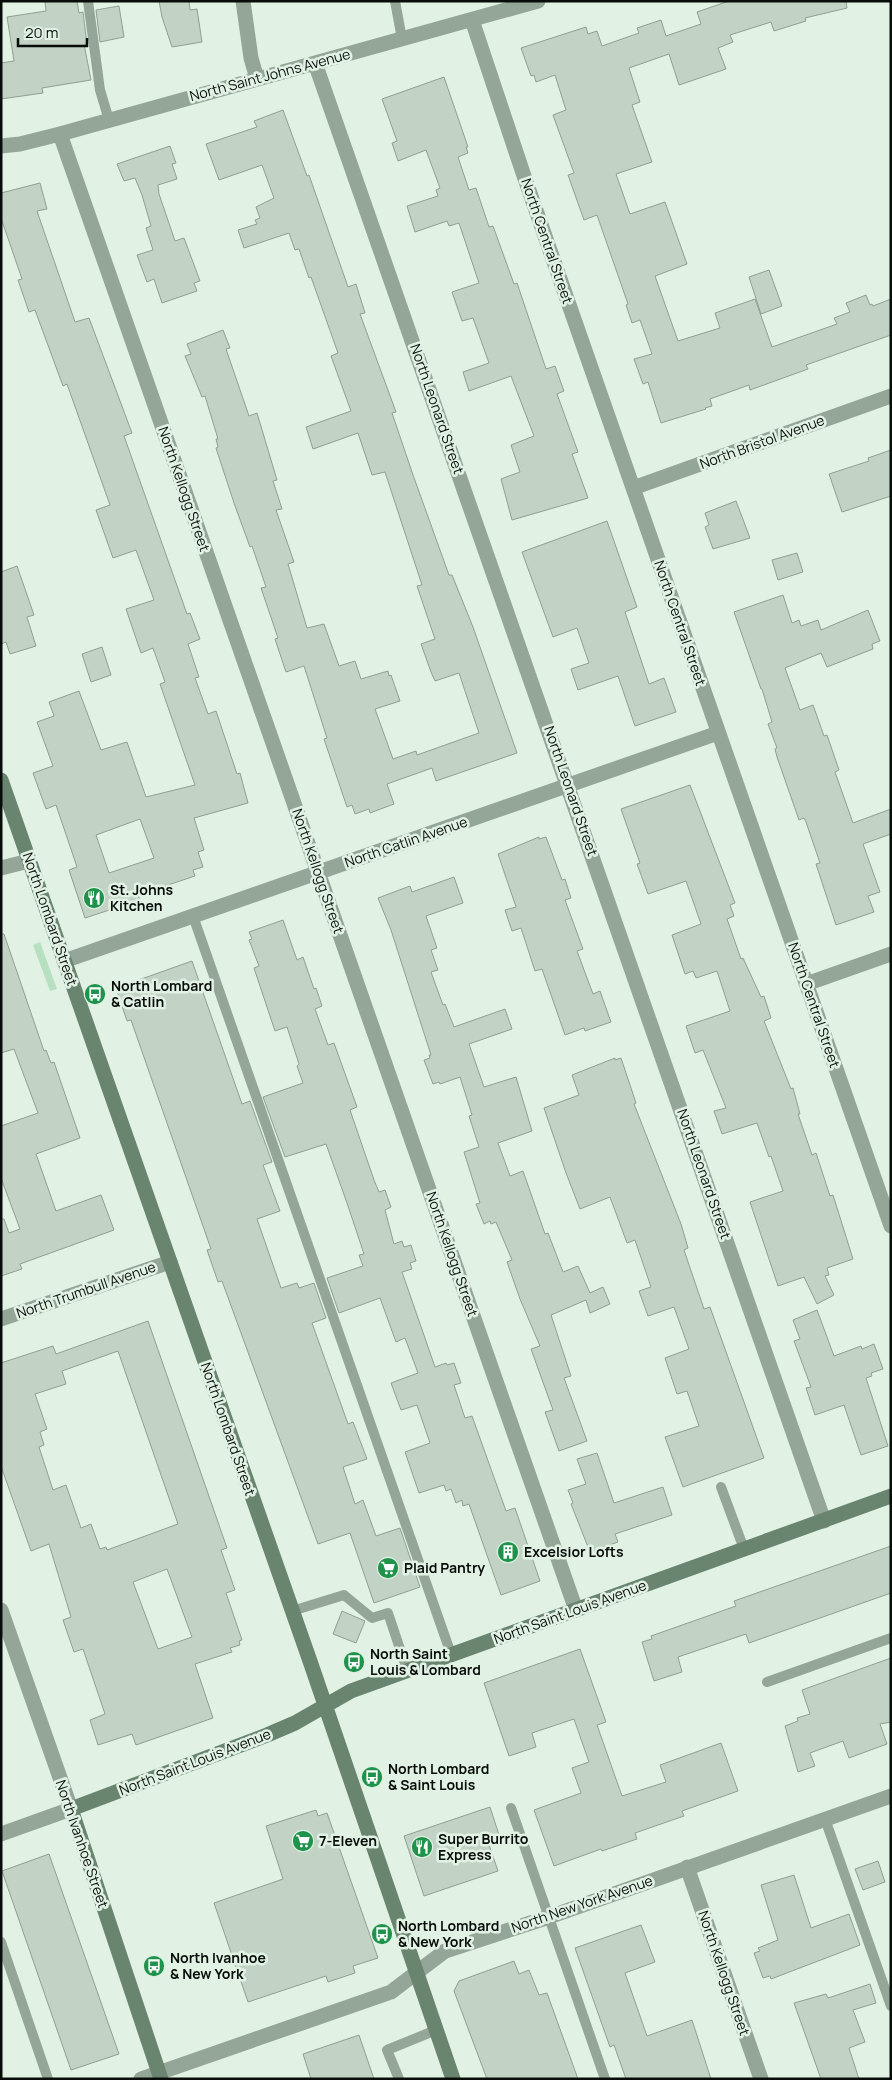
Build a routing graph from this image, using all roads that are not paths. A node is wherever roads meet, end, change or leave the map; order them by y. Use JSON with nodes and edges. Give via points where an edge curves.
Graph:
{"nodes":[{"id":1,"x":88,"y":1,"type":"edge"},
{"id":2,"x":243,"y":1,"type":"edge"},
{"id":3,"x":395,"y":1,"type":"edge"},
{"id":4,"x":538,"y":1,"type":"edge"},
{"id":5,"x":472,"y":20,"type":"junction"},
{"id":6,"x":402,"y":39,"type":"junction"},
{"id":7,"x":315,"y":63,"type":"junction"},
{"id":8,"x":256,"y":79,"type":"junction"},
{"id":9,"x":109,"y":120,"type":"junction"},
{"id":10,"x":60,"y":134,"type":"junction"},
{"id":11,"x":1,"y":146,"type":"edge"},
{"id":12,"x":891,"y":396,"type":"edge"},
{"id":13,"x":633,"y":488,"type":"junction"},
{"id":14,"x":718,"y":733,"type":"junction"},
{"id":15,"x":1,"y":780,"type":"edge"},
{"id":16,"x":568,"y":785,"type":"junction"},
{"id":17,"x":30,"y":861,"type":"junction"},
{"id":18,"x":1,"y":868,"type":"edge"},
{"id":19,"x":318,"y":872,"type":"junction"},
{"id":20,"x":192,"y":916,"type":"junction"},
{"id":21,"x":891,"y":954,"type":"edge"},
{"id":22,"x":64,"y":961,"type":"junction"},
{"id":23,"x":806,"y":984,"type":"junction"},
{"id":24,"x":891,"y":1226,"type":"edge"},
{"id":25,"x":170,"y":1262,"type":"junction"},
{"id":26,"x":1,"y":1319,"type":"edge"},
{"id":27,"x":721,"y":1487,"type":"dead end"},
{"id":28,"x":891,"y":1496,"type":"edge"},
{"id":29,"x":824,"y":1521,"type":"junction"},
{"id":30,"x":744,"y":1549,"type":"junction"},
{"id":31,"x":1,"y":1610,"type":"edge"},
{"id":32,"x":576,"y":1610,"type":"junction"},
{"id":33,"x":292,"y":1611,"type":"junction"},
{"id":34,"x":891,"y":1638,"type":"edge"},
{"id":35,"x":451,"y":1654,"type":"junction"},
{"id":36,"x":407,"y":1670,"type":"junction"},
{"id":37,"x":767,"y":1682,"type":"dead end"},
{"id":38,"x":324,"y":1706,"type":"junction"},
{"id":39,"x":891,"y":1796,"type":"edge"},
{"id":40,"x":512,"y":1808,"type":"dead end"},
{"id":41,"x":70,"y":1809,"type":"junction"},
{"id":42,"x":825,"y":1819,"type":"junction"},
{"id":43,"x":1,"y":1834,"type":"edge"},
{"id":44,"x":687,"y":1867,"type":"junction"},
{"id":45,"x":549,"y":1917,"type":"junction"},
{"id":46,"x":1,"y":1942,"type":"edge"},
{"id":47,"x":891,"y":1971,"type":"edge"},
{"id":48,"x":417,"y":1973,"type":"junction"},
{"id":49,"x":880,"y":1976,"type":"junction"},
{"id":50,"x":891,"y":2006,"type":"edge"},
{"id":51,"x":436,"y":2030,"type":"junction"},
{"id":52,"x":160,"y":2076,"type":"edge"},
{"id":53,"x":48,"y":2079,"type":"edge"},
{"id":54,"x":141,"y":2079,"type":"edge"},
{"id":55,"x":399,"y":2079,"type":"edge"},
{"id":56,"x":453,"y":2079,"type":"edge"},
{"id":57,"x":605,"y":2079,"type":"edge"},
{"id":58,"x":761,"y":2079,"type":"edge"}],
"edges":[{"from":1,"to":9,"type":"lane","via":[[100,90]]},
{"from":2,"to":8,"type":"street"},
{"from":3,"to":6,"type":"lane"},
{"from":4,"to":5,"type":"street","name":"North Saint Johns Avenue"},
{"from":5,"to":6,"type":"street","name":"North Saint Johns Avenue"},
{"from":5,"to":13,"type":"street","name":"North Central Street"},
{"from":6,"to":7,"type":"street","name":"North Saint Johns Avenue"},
{"from":7,"to":8,"type":"street","name":"North Saint Johns Avenue"},
{"from":7,"to":16,"type":"street","name":"North Leonard Street"},
{"from":8,"to":9,"type":"street","name":"North Saint Johns Avenue"},
{"from":9,"to":10,"type":"street","name":"North Saint Johns Avenue"},
{"from":10,"to":11,"type":"street","name":"North Saint Johns Avenue"},
{"from":10,"to":19,"type":"street","name":"North Kellogg Street"},
{"from":12,"to":13,"type":"street","name":"North Bristol Avenue"},
{"from":13,"to":14,"type":"street","name":"North Central Street"},
{"from":14,"to":16,"type":"street","name":"North Catlin Avenue"},
{"from":14,"to":23,"type":"street","name":"North Central Street"},
{"from":15,"to":17,"type":"main road","name":"North Lombard Street"},
{"from":16,"to":19,"type":"street","name":"North Catlin Avenue"},
{"from":16,"to":29,"type":"street","name":"North Leonard Street"},
{"from":17,"to":18,"type":"street"},
{"from":17,"to":22,"type":"main road","name":"North Lombard Street"},
{"from":19,"to":20,"type":"street","name":"North Catlin Avenue"},
{"from":19,"to":32,"type":"street","name":"North Kellogg Street"},
{"from":20,"to":22,"type":"street","name":"North Catlin Avenue"},
{"from":20,"to":35,"type":"lane"},
{"from":21,"to":23,"type":"street"},
{"from":22,"to":25,"type":"main road","name":"North Lombard Street"},
{"from":23,"to":24,"type":"street","name":"North Central Street"},
{"from":25,"to":26,"type":"street","name":"North Trumbull Avenue"},
{"from":25,"to":33,"type":"main road","name":"North Lombard Street"},
{"from":27,"to":30,"type":"lane"},
{"from":28,"to":29,"type":"main road","name":"North Saint Louis Avenue"},
{"from":29,"to":30,"type":"main road","name":"North Saint Louis Avenue"},
{"from":30,"to":32,"type":"main road","name":"North Saint Louis Avenue"},
{"from":31,"to":41,"type":"street","name":"North Ivanhoe Street"},
{"from":32,"to":35,"type":"main road","name":"North Saint Louis Avenue"},
{"from":33,"to":36,"type":"lane","via":[[344,1594],[372,1618],[388,1613]]},
{"from":33,"to":38,"type":"main road","name":"North Lombard Street"},
{"from":34,"to":37,"type":"lane"},
{"from":35,"to":36,"type":"main road","name":"North Saint Louis Avenue"},
{"from":36,"to":38,"type":"main road","name":"North Saint Louis Avenue","via":[[350,1691]]},
{"from":38,"to":41,"type":"main road","name":"North Saint Louis Avenue","via":[[295,1724]]},
{"from":38,"to":48,"type":"main road","name":"North Lombard Street"},
{"from":39,"to":42,"type":"street","name":"North New York Avenue"},
{"from":40,"to":45,"type":"lane"},
{"from":41,"to":43,"type":"street","name":"North Saint Louis Avenue"},
{"from":41,"to":52,"type":"main road","name":"North Ivanhoe Street"},
{"from":42,"to":44,"type":"street","name":"North New York Avenue"},
{"from":42,"to":49,"type":"lane"},
{"from":44,"to":45,"type":"street","name":"North New York Avenue"},
{"from":44,"to":58,"type":"street","name":"North Kellogg Street"},
{"from":45,"to":48,"type":"street","name":"North New York Avenue","via":[[445,1951]]},
{"from":45,"to":57,"type":"lane"},
{"from":46,"to":53,"type":"lane"},
{"from":47,"to":49,"type":"lane"},
{"from":48,"to":51,"type":"main road","name":"North Lombard Street"},
{"from":48,"to":52,"type":"street","name":"North New York Avenue","via":[[391,1992]]},
{"from":49,"to":50,"type":"lane"},
{"from":51,"to":55,"type":"lane","via":[[387,2050]]},
{"from":51,"to":56,"type":"main road","name":"North Lombard Street"},
{"from":52,"to":54,"type":"street","name":"North New York Avenue"}]}
